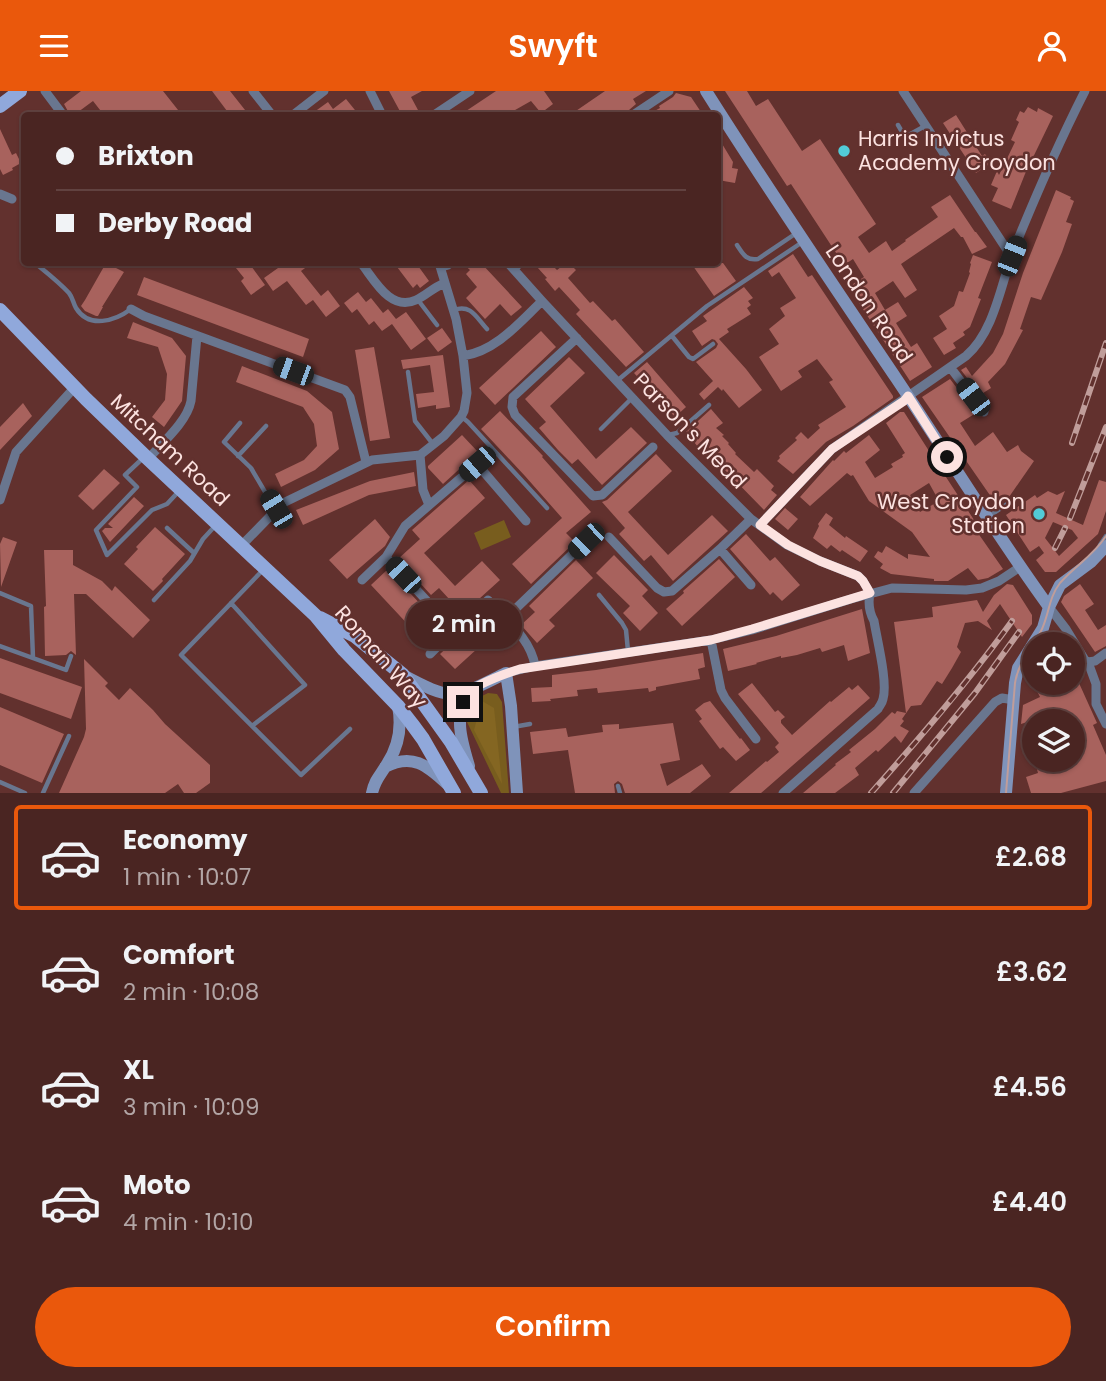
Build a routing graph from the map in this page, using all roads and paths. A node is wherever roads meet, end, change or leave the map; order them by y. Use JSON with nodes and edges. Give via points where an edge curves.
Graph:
{"nodes":[{"id":1,"x":20,"y":91,"type":"edge"},
{"id":2,"x":45,"y":91,"type":"edge"},
{"id":3,"x":253,"y":91,"type":"edge"},
{"id":4,"x":324,"y":91,"type":"edge"},
{"id":5,"x":370,"y":91,"type":"edge"},
{"id":6,"x":470,"y":91,"type":"edge"},
{"id":7,"x":669,"y":91,"type":"edge"},
{"id":8,"x":706,"y":91,"type":"edge"},
{"id":9,"x":903,"y":91,"type":"edge"},
{"id":10,"x":1085,"y":91,"type":"edge"},
{"id":11,"x":0,"y":106,"type":"edge"},
{"id":12,"x":61,"y":112,"type":"edge"},
{"id":13,"x":270,"y":112,"type":"edge"},
{"id":14,"x":297,"y":112,"type":"edge"},
{"id":15,"x":380,"y":112,"type":"edge"},
{"id":16,"x":438,"y":112,"type":"edge"},
{"id":17,"x":638,"y":112,"type":"edge"},
{"id":18,"x":720,"y":112,"type":"edge"},
{"id":19,"x":721,"y":114,"type":"edge"},
{"id":20,"x":898,"y":125,"type":"dead end"},
{"id":21,"x":926,"y":126,"type":"junction"},
{"id":22,"x":0,"y":194,"type":"edge"},
{"id":23,"x":12,"y":199,"type":"dead end"},
{"id":24,"x":800,"y":237,"type":"junction"},
{"id":25,"x":737,"y":245,"type":"dead end"},
{"id":26,"x":1012,"y":256,"type":"junction"},
{"id":27,"x":39,"y":266,"type":"edge"},
{"id":28,"x":364,"y":266,"type":"edge"},
{"id":29,"x":440,"y":266,"type":"edge"},
{"id":30,"x":511,"y":266,"type":"edge"},
{"id":31,"x":445,"y":283,"type":"junction"},
{"id":32,"x":418,"y":299,"type":"junction"},
{"id":33,"x":542,"y":301,"type":"junction"},
{"id":34,"x":131,"y":309,"type":"joint"},
{"id":35,"x":0,"y":310,"type":"edge"},
{"id":36,"x":453,"y":310,"type":"junction"},
{"id":37,"x":437,"y":325,"type":"dead end"},
{"id":38,"x":487,"y":329,"type":"dead end"},
{"id":39,"x":197,"y":336,"type":"junction"},
{"id":40,"x":672,"y":336,"type":"junction"},
{"id":41,"x":577,"y":338,"type":"junction"},
{"id":42,"x":713,"y":344,"type":"dead end"},
{"id":43,"x":463,"y":355,"type":"junction"},
{"id":44,"x":950,"y":367,"type":"junction"},
{"id":45,"x":408,"y":372,"type":"dead end"},
{"id":46,"x":617,"y":381,"type":"junction"},
{"id":47,"x":75,"y":387,"type":"junction"},
{"id":48,"x":908,"y":396,"type":"junction"},
{"id":49,"x":633,"y":398,"type":"junction"},
{"id":50,"x":709,"y":405,"type":"dead end"},
{"id":51,"x":984,"y":412,"type":"dead end"},
{"id":52,"x":461,"y":417,"type":"junction"},
{"id":53,"x":240,"y":423,"type":"dead end"},
{"id":54,"x":266,"y":426,"type":"dead end"},
{"id":55,"x":601,"y":429,"type":"dead end"},
{"id":56,"x":667,"y":435,"type":"junction"},
{"id":57,"x":434,"y":445,"type":"junction"},
{"id":58,"x":420,"y":455,"type":"junction"},
{"id":59,"x":238,"y":456,"type":"junction"},
{"id":60,"x":147,"y":457,"type":"junction"},
{"id":61,"x":366,"y":462,"type":"junction"},
{"id":62,"x":181,"y":489,"type":"junction"},
{"id":63,"x":1016,"y":498,"type":"dead end"},
{"id":64,"x":0,"y":500,"type":"edge"},
{"id":65,"x":429,"y":505,"type":"junction"},
{"id":66,"x":547,"y":508,"type":"dead end"},
{"id":67,"x":276,"y":509,"type":"junction"},
{"id":68,"x":987,"y":517,"type":"junction"},
{"id":69,"x":751,"y":519,"type":"junction"},
{"id":70,"x":526,"y":521,"type":"dead end"},
{"id":71,"x":218,"y":523,"type":"junction"},
{"id":72,"x":760,"y":525,"type":"junction"},
{"id":73,"x":167,"y":528,"type":"dead end"},
{"id":74,"x":1106,"y":535,"type":"edge"},
{"id":75,"x":609,"y":537,"type":"dead end"},
{"id":76,"x":586,"y":541,"type":"dead end"},
{"id":77,"x":242,"y":545,"type":"junction"},
{"id":78,"x":1106,"y":546,"type":"edge"},
{"id":79,"x":720,"y":549,"type":"junction"},
{"id":80,"x":194,"y":553,"type":"junction"},
{"id":81,"x":386,"y":557,"type":"junction"},
{"id":82,"x":265,"y":567,"type":"junction"},
{"id":83,"x":1020,"y":567,"type":"junction"},
{"id":84,"x":362,"y":580,"type":"dead end"},
{"id":85,"x":751,"y":585,"type":"dead end"},
{"id":86,"x":0,"y":593,"type":"edge"},
{"id":87,"x":870,"y":593,"type":"junction"},
{"id":88,"x":598,"y":595,"type":"dead end"},
{"id":89,"x":154,"y":600,"type":"dead end"},
{"id":90,"x":231,"y":603,"type":"junction"},
{"id":91,"x":1049,"y":607,"type":"junction"},
{"id":92,"x":474,"y":613,"type":"dead end"},
{"id":93,"x":316,"y":616,"type":"junction"},
{"id":94,"x":505,"y":619,"type":"junction"},
{"id":95,"x":711,"y":640,"type":"junction"},
{"id":96,"x":0,"y":646,"type":"edge"},
{"id":97,"x":628,"y":652,"type":"junction"},
{"id":98,"x":1106,"y":653,"type":"edge"},
{"id":99,"x":430,"y":654,"type":"dead end"},
{"id":100,"x":71,"y":656,"type":"dead end"},
{"id":101,"x":33,"y":658,"type":"junction"},
{"id":102,"x":1088,"y":662,"type":"junction"},
{"id":103,"x":535,"y":666,"type":"junction"},
{"id":104,"x":506,"y":673,"type":"junction"},
{"id":105,"x":403,"y":675,"type":"junction"},
{"id":106,"x":468,"y":692,"type":"junction"},
{"id":107,"x":1014,"y":700,"type":"junction"},
{"id":108,"x":398,"y":706,"type":"junction"},
{"id":109,"x":1106,"y":724,"type":"edge"},
{"id":110,"x":530,"y":725,"type":"dead end"},
{"id":111,"x":252,"y":726,"type":"junction"},
{"id":112,"x":512,"y":727,"type":"junction"},
{"id":113,"x":350,"y":729,"type":"dead end"},
{"id":114,"x":69,"y":736,"type":"dead end"},
{"id":115,"x":756,"y":739,"type":"dead end"},
{"id":116,"x":385,"y":768,"type":"junction"},
{"id":117,"x":472,"y":776,"type":"junction"},
{"id":118,"x":0,"y":782,"type":"edge"},
{"id":119,"x":618,"y":786,"type":"dead end"},
{"id":120,"x":453,"y":791,"type":"edge"},
{"id":121,"x":25,"y":793,"type":"edge"},
{"id":122,"x":43,"y":793,"type":"edge"},
{"id":123,"x":372,"y":793,"type":"edge"},
{"id":124,"x":481,"y":793,"type":"edge"},
{"id":125,"x":517,"y":793,"type":"edge"},
{"id":126,"x":620,"y":793,"type":"edge"},
{"id":127,"x":783,"y":793,"type":"edge"},
{"id":128,"x":914,"y":793,"type":"edge"},
{"id":129,"x":1006,"y":793,"type":"edge"}],
"edges":[{"from":1,"to":11,"type":"main road"},
{"from":2,"to":12,"type":"street"},
{"from":3,"to":13,"type":"street"},
{"from":4,"to":14,"type":"street"},
{"from":5,"to":15,"type":"street"},
{"from":6,"to":16,"type":"street"},
{"from":7,"to":17,"type":"street"},
{"from":8,"to":18,"type":"street","name":"London Road"},
{"from":9,"to":21,"type":"street"},
{"from":10,"to":26,"type":"street"},
{"from":19,"to":24,"type":"street","name":"London Road"},
{"from":20,"to":21,"type":"lane","via":[[905,137]]},
{"from":21,"to":26,"type":"street"},
{"from":22,"to":23,"type":"street"},
{"from":24,"to":25,"type":"lane","via":[[751,260]]},
{"from":24,"to":40,"type":"lane"},
{"from":24,"to":48,"type":"street","name":"London Road"},
{"from":26,"to":44,"type":"street","via":[[980,342]]},
{"from":27,"to":34,"type":"lane","via":[[69,294],[76,310],[92,320],[115,319]]},
{"from":28,"to":32,"type":"street","via":[[391,299],[406,303]]},
{"from":29,"to":31,"type":"street"},
{"from":30,"to":33,"type":"street","name":"Parson's Mead"},
{"from":31,"to":32,"type":"street"},
{"from":31,"to":36,"type":"street"},
{"from":32,"to":37,"type":"lane"},
{"from":33,"to":41,"type":"street","name":"Parson's Mead"},
{"from":33,"to":43,"type":"street","via":[[498,342]]},
{"from":34,"to":39,"type":"street"},
{"from":35,"to":47,"type":"main road","name":"Mitcham Road"},
{"from":36,"to":38,"type":"lane","via":[[469,309]]},
{"from":36,"to":43,"type":"street"},
{"from":39,"to":60,"type":"street","via":[[189,411]]},
{"from":39,"to":61,"type":"street","via":[[345,390]]},
{"from":40,"to":42,"type":"lane","via":[[693,359]]},
{"from":40,"to":46,"type":"lane"},
{"from":41,"to":46,"type":"street","name":"Parson's Mead"},
{"from":41,"to":56,"type":"street","via":[[513,397],[515,415],[589,494],[598,497]]},
{"from":43,"to":52,"type":"street","via":[[467,393]]},
{"from":44,"to":48,"type":"street"},
{"from":44,"to":51,"type":"street"},
{"from":45,"to":57,"type":"lane","via":[[415,421]]},
{"from":46,"to":49,"type":"street","name":"Parson's Mead"},
{"from":47,"to":60,"type":"main road","name":"Mitcham Road"},
{"from":47,"to":64,"type":"street","via":[[16,452]]},
{"from":48,"to":68,"type":"street","name":"London Road"},
{"from":48,"to":72,"type":"street","via":[[832,449]]},
{"from":49,"to":55,"type":"lane"},
{"from":49,"to":56,"type":"street","name":"Parson's Mead"},
{"from":50,"to":56,"type":"lane","via":[[677,433]]},
{"from":52,"to":57,"type":"street"},
{"from":52,"to":66,"type":"lane"},
{"from":53,"to":59,"type":"lane","via":[[224,442]]},
{"from":54,"to":59,"type":"lane"},
{"from":56,"to":69,"type":"street","name":"Parson's Mead"},
{"from":57,"to":58,"type":"street"},
{"from":58,"to":61,"type":"street"},
{"from":58,"to":65,"type":"street"},
{"from":59,"to":67,"type":"lane","via":[[251,468]]},
{"from":60,"to":62,"type":"main road","name":"Mitcham Road"},
{"from":60,"to":62,"type":"lane","via":[[125,475],[137,487],[96,530],[107,555],[152,510],[167,504]]},
{"from":61,"to":67,"type":"street"},
{"from":62,"to":71,"type":"main road","name":"Mitcham Road"},
{"from":63,"to":68,"type":"lane"},
{"from":65,"to":70,"type":"street","via":[[477,464]]},
{"from":65,"to":81,"type":"street","via":[[405,526]]},
{"from":67,"to":77,"type":"street"},
{"from":68,"to":83,"type":"street","name":"London Road"},
{"from":69,"to":72,"type":"street","name":"Parson's Mead"},
{"from":69,"to":79,"type":"street"},
{"from":71,"to":77,"type":"main road","name":"Mitcham Road"},
{"from":71,"to":80,"type":"lane"},
{"from":72,"to":87,"type":"street","name":"Parson's Mead","via":[[798,550],[858,576]]},
{"from":73,"to":80,"type":"lane"},
{"from":74,"to":91,"type":"lane","via":[[1059,585]]},
{"from":75,"to":79,"type":"street","via":[[664,593]]},
{"from":76,"to":94,"type":"street"},
{"from":77,"to":82,"type":"main road","name":"Mitcham Road"},
{"from":78,"to":91,"type":"street","via":[[1060,585]]},
{"from":79,"to":85,"type":"street"},
{"from":80,"to":89,"type":"lane"},
{"from":81,"to":84,"type":"street"},
{"from":81,"to":99,"type":"street","via":[[454,630]]},
{"from":82,"to":90,"type":"lane"},
{"from":82,"to":93,"type":"main road","name":"Mitcham Road"},
{"from":83,"to":87,"type":"street","via":[[982,588],[900,587]]},
{"from":83,"to":91,"type":"street","name":"London Road"},
{"from":86,"to":101,"type":"lane","via":[[31,606]]},
{"from":87,"to":95,"type":"street"},
{"from":87,"to":127,"type":"street","via":[[882,703]]},
{"from":88,"to":97,"type":"lane","via":[[622,623]]},
{"from":90,"to":111,"type":"lane","via":[[181,655]]},
{"from":90,"to":111,"type":"lane","via":[[305,685]]},
{"from":91,"to":102,"type":"street"},
{"from":91,"to":107,"type":"street","via":[[1043,628],[1018,668]]},
{"from":92,"to":94,"type":"street","via":[[488,600]]},
{"from":93,"to":105,"type":"main road","name":"Roman Way","via":[[355,636]]},
{"from":93,"to":108,"type":"main road","name":"Roman Way"},
{"from":94,"to":103,"type":"street","via":[[531,650]]},
{"from":95,"to":97,"type":"street"},
{"from":95,"to":115,"type":"street","via":[[721,690]]},
{"from":96,"to":101,"type":"lane"},
{"from":97,"to":103,"type":"street"},
{"from":98,"to":102,"type":"street"},
{"from":100,"to":101,"type":"lane","via":[[66,670]]},
{"from":102,"to":109,"type":"street","via":[[1096,684],[1096,704]]},
{"from":103,"to":104,"type":"street"},
{"from":104,"to":106,"type":"street"},
{"from":104,"to":112,"type":"street"},
{"from":105,"to":106,"type":"street","via":[[446,695]]},
{"from":105,"to":117,"type":"main road","name":"Roman Way"},
{"from":106,"to":117,"type":"street","via":[[459,712]]},
{"from":107,"to":128,"type":"street","via":[[995,702]]},
{"from":107,"to":129,"type":"street"},
{"from":108,"to":116,"type":"street","via":[[399,734]]},
{"from":108,"to":120,"type":"main road","name":"Roman Way"},
{"from":110,"to":112,"type":"lane"},
{"from":111,"to":113,"type":"lane","via":[[301,775]]},
{"from":112,"to":125,"type":"street"},
{"from":114,"to":122,"type":"lane"},
{"from":116,"to":120,"type":"street","via":[[403,761],[420,763]]},
{"from":116,"to":123,"type":"street"},
{"from":117,"to":124,"type":"main road","name":"Roman Way"},
{"from":118,"to":121,"type":"lane"},
{"from":119,"to":126,"type":"lane"}]}
